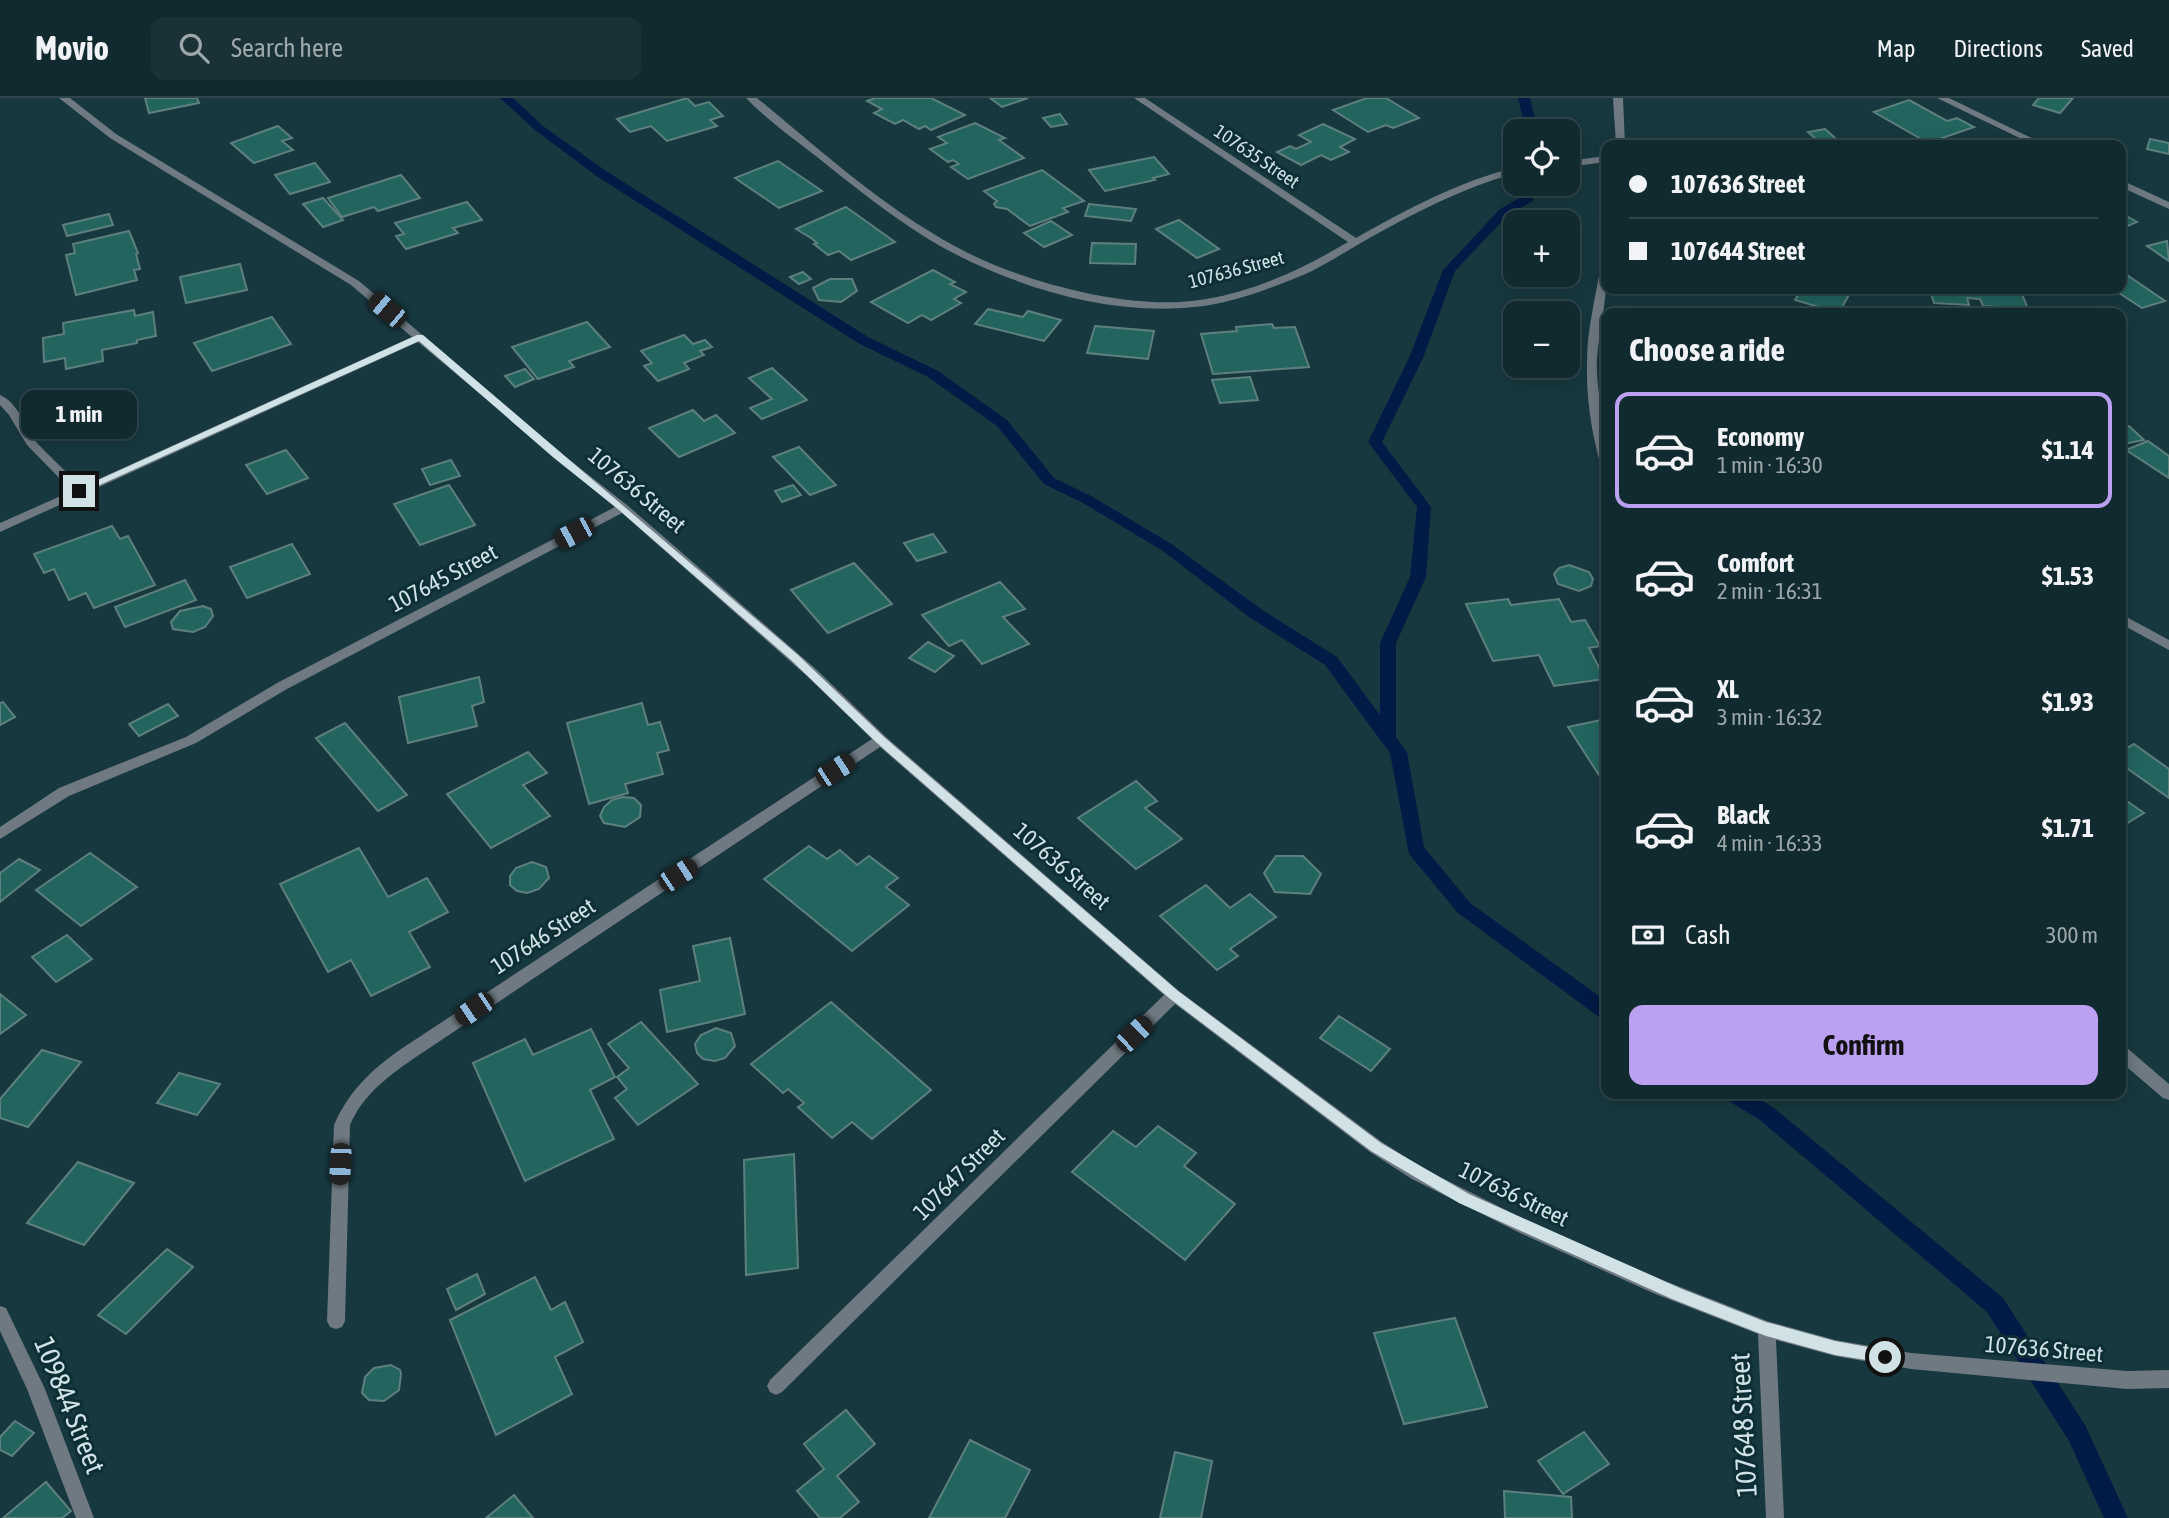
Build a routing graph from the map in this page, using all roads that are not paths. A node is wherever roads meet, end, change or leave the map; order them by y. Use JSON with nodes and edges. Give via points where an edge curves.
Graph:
{"nodes":[{"id":1,"x":64,"y":98,"type":"edge"},
{"id":2,"x":751,"y":98,"type":"edge"},
{"id":3,"x":1139,"y":98,"type":"edge"},
{"id":4,"x":1618,"y":98,"type":"edge"},
{"id":5,"x":1942,"y":98,"type":"edge"},
{"id":6,"x":1621,"y":140,"type":"edge"},
{"id":7,"x":2030,"y":140,"type":"edge"},
{"id":8,"x":1601,"y":160,"type":"edge"},
{"id":9,"x":1580,"y":163,"type":"edge"},
{"id":10,"x":1503,"y":174,"type":"edge"},
{"id":11,"x":2126,"y":185,"type":"edge"},
{"id":12,"x":2169,"y":206,"type":"edge"},
{"id":13,"x":1355,"y":242,"type":"junction"},
{"id":14,"x":1601,"y":326,"type":"edge"},
{"id":15,"x":420,"y":337,"type":"junction"},
{"id":16,"x":0,"y":398,"type":"edge"},
{"id":17,"x":1601,"y":445,"type":"edge"},
{"id":18,"x":79,"y":491,"type":"junction"},
{"id":19,"x":623,"y":508,"type":"junction"},
{"id":20,"x":0,"y":528,"type":"edge"},
{"id":21,"x":2126,"y":621,"type":"edge"},
{"id":22,"x":2169,"y":646,"type":"edge"},
{"id":23,"x":881,"y":740,"type":"junction"},
{"id":24,"x":0,"y":834,"type":"edge"},
{"id":25,"x":1174,"y":995,"type":"junction"},
{"id":26,"x":2126,"y":1057,"type":"edge"},
{"id":27,"x":2169,"y":1093,"type":"edge"},
{"id":28,"x":0,"y":1314,"type":"edge"},
{"id":29,"x":336,"y":1321,"type":"dead end"},
{"id":30,"x":1766,"y":1329,"type":"junction"},
{"id":31,"x":2169,"y":1379,"type":"edge"},
{"id":32,"x":776,"y":1386,"type":"dead end"},
{"id":33,"x":85,"y":1518,"type":"edge"},
{"id":34,"x":1776,"y":1518,"type":"edge"}],
"edges":[{"from":1,"to":15,"type":"street","name":"107636 Street","via":[[113,136],[355,283]]},
{"from":2,"to":13,"type":"street","name":"107636 Street","via":[[865,190],[940,242],[1047,288],[1139,303],[1193,304],[1289,278]]},
{"from":3,"to":13,"type":"street","name":"107635 Street"},
{"from":4,"to":6,"type":"street"},
{"from":5,"to":7,"type":"street"},
{"from":8,"to":9,"type":"street"},
{"from":10,"to":13,"type":"street","name":"107636 Street","via":[[1439,197]]},
{"from":11,"to":12,"type":"street"},
{"from":14,"to":17,"type":"street","via":[[1592,358]]},
{"from":15,"to":18,"type":"street"},
{"from":15,"to":19,"type":"street","name":"107636 Street"},
{"from":16,"to":18,"type":"street","via":[[31,443]]},
{"from":18,"to":20,"type":"street"},
{"from":19,"to":23,"type":"street","name":"107636 Street","via":[[813,674]]},
{"from":19,"to":24,"type":"street","name":"107645 Street","via":[[282,686],[191,740],[64,792]]},
{"from":21,"to":22,"type":"street"},
{"from":23,"to":25,"type":"street","name":"107636 Street"},
{"from":23,"to":29,"type":"street","name":"107646 Street","via":[[365,1085],[342,1125]]},
{"from":25,"to":30,"type":"street","name":"107636 Street","via":[[1418,1174],[1526,1228]]},
{"from":25,"to":32,"type":"street","name":"107647 Street"},
{"from":26,"to":27,"type":"street"},
{"from":28,"to":33,"type":"street","name":"109844 Street","via":[[23,1353]]},
{"from":30,"to":31,"type":"street","name":"107636 Street","via":[[1835,1348],[1911,1361],[2127,1380]]},
{"from":30,"to":34,"type":"street","name":"107648 Street"}]}
